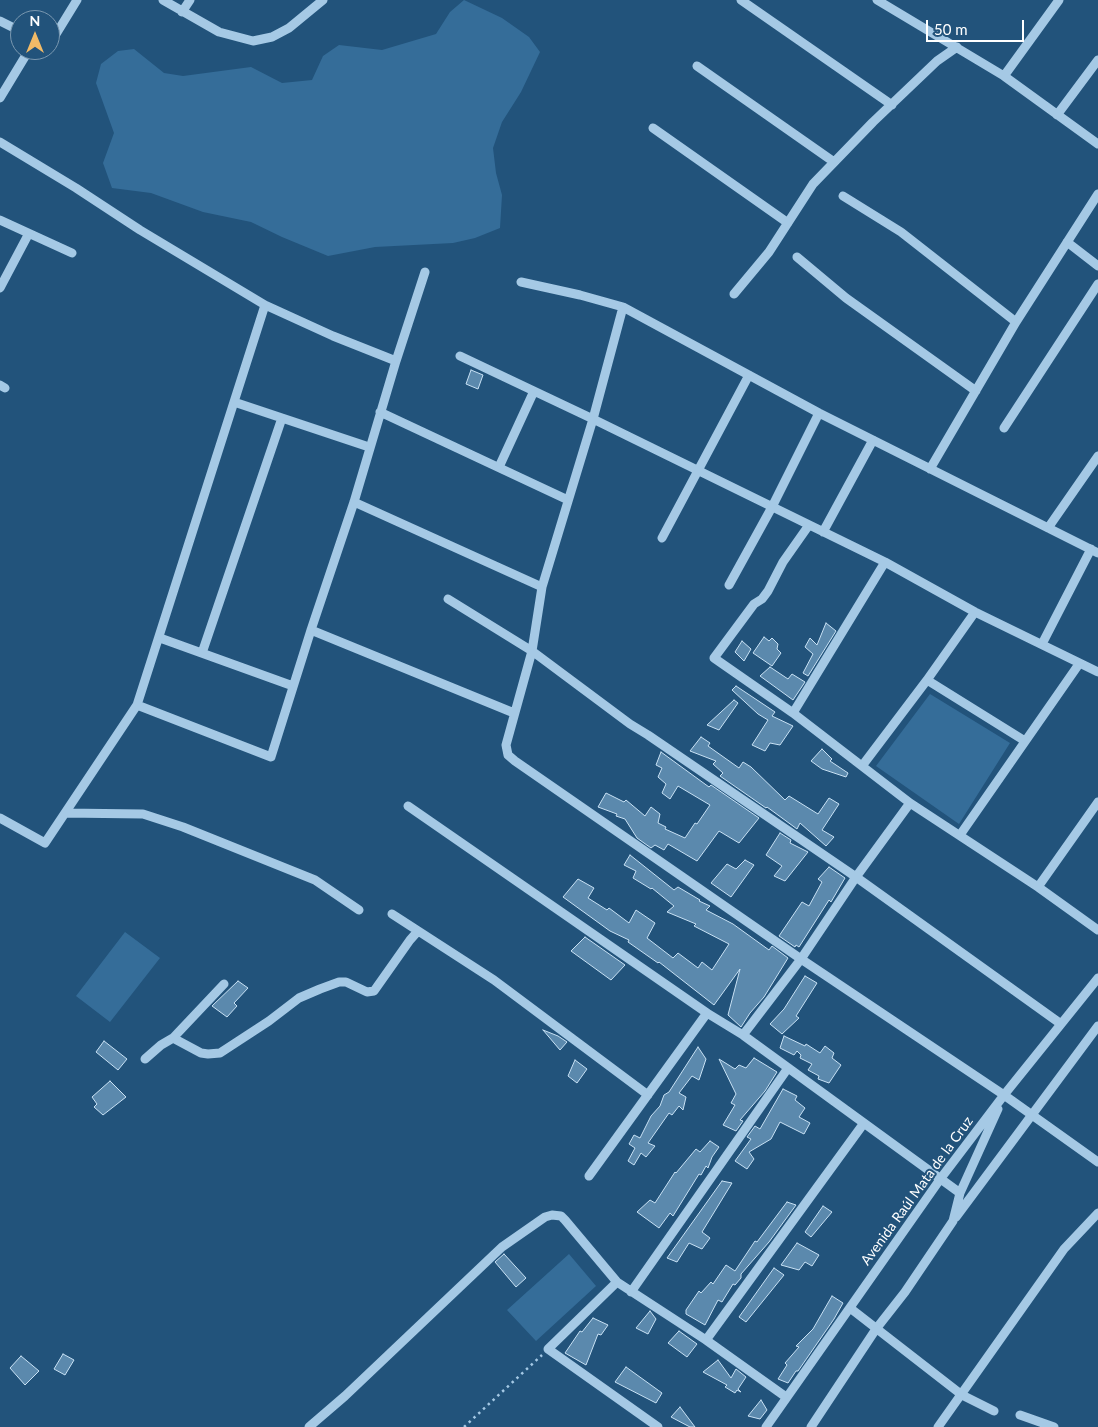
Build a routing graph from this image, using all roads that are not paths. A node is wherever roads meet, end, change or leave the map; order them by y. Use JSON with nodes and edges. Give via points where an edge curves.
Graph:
{"nodes":[{"id":1,"x":76,"y":0,"type":"edge"},
{"id":2,"x":162,"y":0,"type":"edge"},
{"id":3,"x":190,"y":0,"type":"edge"},
{"id":4,"x":323,"y":0,"type":"edge"},
{"id":5,"x":741,"y":0,"type":"edge"},
{"id":6,"x":877,"y":0,"type":"edge"},
{"id":7,"x":1059,"y":0,"type":"edge"},
{"id":8,"x":182,"y":12,"type":"junction"},
{"id":9,"x":60,"y":27,"type":"edge"},
{"id":10,"x":957,"y":47,"type":"junction"},
{"id":11,"x":23,"y":60,"type":"edge"},
{"id":12,"x":1098,"y":60,"type":"edge"},
{"id":13,"x":697,"y":66,"type":"dead end"},
{"id":14,"x":1004,"y":76,"type":"junction"},
{"id":15,"x":0,"y":98,"type":"edge"},
{"id":16,"x":892,"y":105,"type":"junction"},
{"id":17,"x":1057,"y":114,"type":"junction"},
{"id":18,"x":652,"y":128,"type":"dead end"},
{"id":19,"x":0,"y":142,"type":"edge"},
{"id":20,"x":1098,"y":144,"type":"edge"},
{"id":21,"x":834,"y":162,"type":"junction"},
{"id":22,"x":1098,"y":194,"type":"edge"},
{"id":23,"x":844,"y":196,"type":"dead end"},
{"id":24,"x":0,"y":220,"type":"edge"},
{"id":25,"x":788,"y":223,"type":"junction"},
{"id":26,"x":28,"y":234,"type":"junction"},
{"id":27,"x":1068,"y":242,"type":"junction"},
{"id":28,"x":72,"y":254,"type":"dead end"},
{"id":29,"x":798,"y":257,"type":"dead end"},
{"id":30,"x":1098,"y":266,"type":"edge"},
{"id":31,"x":425,"y":272,"type":"dead end"},
{"id":32,"x":521,"y":282,"type":"dead end"},
{"id":33,"x":1098,"y":284,"type":"edge"},
{"id":34,"x":0,"y":288,"type":"edge"},
{"id":35,"x":734,"y":294,"type":"dead end"},
{"id":36,"x":265,"y":304,"type":"junction"},
{"id":37,"x":622,"y":307,"type":"junction"},
{"id":38,"x":1016,"y":322,"type":"junction"},
{"id":39,"x":460,"y":356,"type":"dead end"},
{"id":40,"x":396,"y":360,"type":"junction"},
{"id":41,"x":749,"y":375,"type":"junction"},
{"id":42,"x":534,"y":391,"type":"junction"},
{"id":43,"x":976,"y":391,"type":"junction"},
{"id":44,"x":234,"y":402,"type":"junction"},
{"id":45,"x":380,"y":412,"type":"junction"},
{"id":46,"x":819,"y":413,"type":"junction"},
{"id":47,"x":282,"y":418,"type":"junction"},
{"id":48,"x":592,"y":419,"type":"junction"},
{"id":49,"x":1004,"y":428,"type":"dead end"},
{"id":50,"x":873,"y":440,"type":"junction"},
{"id":51,"x":369,"y":447,"type":"junction"},
{"id":52,"x":1098,"y":456,"type":"edge"},
{"id":53,"x":499,"y":467,"type":"junction"},
{"id":54,"x":930,"y":469,"type":"junction"},
{"id":55,"x":698,"y":471,"type":"junction"},
{"id":56,"x":568,"y":500,"type":"junction"},
{"id":57,"x":354,"y":502,"type":"junction"},
{"id":58,"x":772,"y":507,"type":"junction"},
{"id":59,"x":809,"y":525,"type":"junction"},
{"id":60,"x":1048,"y":528,"type":"junction"},
{"id":61,"x":823,"y":532,"type":"junction"},
{"id":62,"x":662,"y":538,"type":"dead end"},
{"id":63,"x":1095,"y":551,"type":"edge"},
{"id":64,"x":885,"y":562,"type":"junction"},
{"id":65,"x":729,"y":585,"type":"dead end"},
{"id":66,"x":542,"y":587,"type":"junction"},
{"id":67,"x":448,"y":599,"type":"dead end"},
{"id":68,"x":975,"y":612,"type":"junction"},
{"id":69,"x":311,"y":630,"type":"junction"},
{"id":70,"x":160,"y":638,"type":"junction"},
{"id":71,"x":1042,"y":644,"type":"junction"},
{"id":72,"x":532,"y":651,"type":"junction"},
{"id":73,"x":202,"y":653,"type":"junction"},
{"id":74,"x":1079,"y":664,"type":"junction"},
{"id":75,"x":1098,"y":672,"type":"edge"},
{"id":76,"x":927,"y":680,"type":"junction"},
{"id":77,"x":293,"y":686,"type":"junction"},
{"id":78,"x":137,"y":706,"type":"junction"},
{"id":79,"x":514,"y":713,"type":"junction"},
{"id":80,"x":793,"y":713,"type":"junction"},
{"id":81,"x":1025,"y":741,"type":"junction"},
{"id":82,"x":862,"y":766,"type":"junction"},
{"id":83,"x":1098,"y":802,"type":"edge"},
{"id":84,"x":910,"y":803,"type":"junction"},
{"id":85,"x":408,"y":806,"type":"dead end"},
{"id":86,"x":65,"y":813,"type":"junction"},
{"id":87,"x":0,"y":818,"type":"edge"},
{"id":88,"x":960,"y":835,"type":"junction"},
{"id":89,"x":856,"y":877,"type":"junction"},
{"id":90,"x":1038,"y":887,"type":"junction"},
{"id":91,"x":360,"y":910,"type":"dead end"},
{"id":92,"x":392,"y":914,"type":"dead end"},
{"id":93,"x":1098,"y":930,"type":"edge"},
{"id":94,"x":418,"y":931,"type":"junction"},
{"id":95,"x":801,"y":959,"type":"junction"},
{"id":96,"x":1098,"y":978,"type":"edge"},
{"id":97,"x":224,"y":984,"type":"dead end"},
{"id":98,"x":707,"y":1013,"type":"junction"},
{"id":99,"x":1061,"y":1024,"type":"junction"},
{"id":100,"x":1098,"y":1026,"type":"edge"},
{"id":101,"x":743,"y":1035,"type":"junction"},
{"id":102,"x":173,"y":1038,"type":"junction"},
{"id":103,"x":144,"y":1059,"type":"dead end"},
{"id":104,"x":788,"y":1068,"type":"junction"},
{"id":105,"x":648,"y":1095,"type":"junction"},
{"id":106,"x":1004,"y":1095,"type":"junction"},
{"id":107,"x":1032,"y":1115,"type":"junction"},
{"id":108,"x":864,"y":1123,"type":"junction"},
{"id":109,"x":1098,"y":1162,"type":"edge"},
{"id":110,"x":589,"y":1176,"type":"dead end"},
{"id":111,"x":941,"y":1178,"type":"junction"},
{"id":112,"x":960,"y":1193,"type":"junction"},
{"id":113,"x":1098,"y":1213,"type":"edge"},
{"id":114,"x":953,"y":1221,"type":"junction"},
{"id":115,"x":617,"y":1282,"type":"junction"},
{"id":116,"x":631,"y":1292,"type":"junction"},
{"id":117,"x":850,"y":1308,"type":"junction"},
{"id":118,"x":876,"y":1328,"type":"junction"},
{"id":119,"x":706,"y":1340,"type":"junction"},
{"id":120,"x":962,"y":1395,"type":"junction"},
{"id":121,"x":786,"y":1397,"type":"junction"},
{"id":122,"x":994,"y":1411,"type":"dead end"},
{"id":123,"x":1020,"y":1415,"type":"dead end"},
{"id":124,"x":655,"y":1426,"type":"edge"},
{"id":125,"x":309,"y":1427,"type":"edge"},
{"id":126,"x":766,"y":1427,"type":"edge"},
{"id":127,"x":811,"y":1427,"type":"edge"},
{"id":128,"x":938,"y":1427,"type":"edge"},
{"id":129,"x":1054,"y":1427,"type":"edge"}],
"edges":[{"from":1,"to":9,"type":"street"},
{"from":2,"to":8,"type":"street"},
{"from":3,"to":8,"type":"street"},
{"from":4,"to":8,"type":"street","via":[[289,28],[272,37],[253,41],[219,32]]},
{"from":5,"to":16,"type":"street"},
{"from":6,"to":10,"type":"street"},
{"from":7,"to":14,"type":"street"},
{"from":10,"to":14,"type":"street"},
{"from":10,"to":16,"type":"street","via":[[937,61]]},
{"from":11,"to":15,"type":"street"},
{"from":12,"to":17,"type":"street"},
{"from":13,"to":21,"type":"street"},
{"from":14,"to":17,"type":"street"},
{"from":16,"to":21,"type":"street"},
{"from":17,"to":20,"type":"street"},
{"from":18,"to":25,"type":"street"},
{"from":19,"to":36,"type":"street"},
{"from":21,"to":25,"type":"street","via":[[813,184]]},
{"from":22,"to":27,"type":"street"},
{"from":23,"to":38,"type":"street","via":[[900,232]]},
{"from":24,"to":26,"type":"street"},
{"from":25,"to":35,"type":"street"},
{"from":26,"to":28,"type":"street"},
{"from":26,"to":34,"type":"street"},
{"from":27,"to":30,"type":"street"},
{"from":27,"to":38,"type":"street"},
{"from":29,"to":43,"type":"street","via":[[846,298]]},
{"from":31,"to":40,"type":"street"},
{"from":32,"to":37,"type":"street"},
{"from":33,"to":49,"type":"street"},
{"from":36,"to":40,"type":"street","via":[[333,336]]},
{"from":36,"to":44,"type":"street"},
{"from":37,"to":41,"type":"street"},
{"from":37,"to":48,"type":"street"},
{"from":38,"to":43,"type":"street"},
{"from":39,"to":42,"type":"street"},
{"from":40,"to":45,"type":"street"},
{"from":41,"to":46,"type":"street"},
{"from":41,"to":55,"type":"street"},
{"from":42,"to":48,"type":"street"},
{"from":42,"to":53,"type":"street"},
{"from":43,"to":54,"type":"street"},
{"from":44,"to":47,"type":"street"},
{"from":44,"to":70,"type":"street"},
{"from":45,"to":51,"type":"street"},
{"from":45,"to":53,"type":"street"},
{"from":46,"to":50,"type":"street"},
{"from":46,"to":58,"type":"street"},
{"from":47,"to":51,"type":"street"},
{"from":47,"to":73,"type":"street"},
{"from":48,"to":55,"type":"street"},
{"from":48,"to":56,"type":"street"},
{"from":50,"to":54,"type":"street"},
{"from":50,"to":61,"type":"street"},
{"from":51,"to":57,"type":"street"},
{"from":52,"to":60,"type":"street"},
{"from":53,"to":56,"type":"street"},
{"from":54,"to":60,"type":"street"},
{"from":55,"to":58,"type":"street"},
{"from":55,"to":62,"type":"street"},
{"from":56,"to":66,"type":"street"},
{"from":57,"to":66,"type":"street"},
{"from":57,"to":69,"type":"street"},
{"from":58,"to":59,"type":"street"},
{"from":58,"to":65,"type":"street"},
{"from":59,"to":61,"type":"street"},
{"from":59,"to":80,"type":"street","via":[[768,591],[754,604],[714,658]]},
{"from":60,"to":63,"type":"street"},
{"from":61,"to":64,"type":"street"},
{"from":63,"to":71,"type":"street"},
{"from":64,"to":68,"type":"street"},
{"from":64,"to":80,"type":"street"},
{"from":66,"to":72,"type":"street"},
{"from":67,"to":72,"type":"street"},
{"from":68,"to":71,"type":"street"},
{"from":68,"to":76,"type":"street"},
{"from":69,"to":77,"type":"street"},
{"from":69,"to":79,"type":"street"},
{"from":70,"to":73,"type":"street"},
{"from":70,"to":78,"type":"street"},
{"from":71,"to":74,"type":"street"},
{"from":72,"to":79,"type":"street"},
{"from":72,"to":89,"type":"street","via":[[630,724]]},
{"from":73,"to":77,"type":"street"},
{"from":74,"to":75,"type":"street"},
{"from":74,"to":81,"type":"street"},
{"from":76,"to":81,"type":"street"},
{"from":76,"to":82,"type":"street"},
{"from":77,"to":78,"type":"street","via":[[271,757]]},
{"from":78,"to":86,"type":"street"},
{"from":79,"to":95,"type":"street","via":[[506,745],[508,755]]},
{"from":80,"to":82,"type":"street"},
{"from":81,"to":88,"type":"street"},
{"from":82,"to":84,"type":"street"},
{"from":83,"to":90,"type":"street"},
{"from":84,"to":88,"type":"street"},
{"from":84,"to":89,"type":"street"},
{"from":85,"to":98,"type":"street"},
{"from":86,"to":87,"type":"street","via":[[44,843]]},
{"from":86,"to":91,"type":"street","via":[[143,814],[183,827],[315,880]]},
{"from":88,"to":90,"type":"street"},
{"from":89,"to":95,"type":"street"},
{"from":89,"to":99,"type":"street"},
{"from":90,"to":93,"type":"street"},
{"from":92,"to":94,"type":"street"},
{"from":94,"to":102,"type":"street","via":[[374,991],[367,992],[346,982],[320,988],[298,998],[220,1053],[201,1052]]},
{"from":94,"to":105,"type":"street","via":[[494,980]]},
{"from":95,"to":101,"type":"street"},
{"from":95,"to":106,"type":"street"},
{"from":96,"to":99,"type":"street","name":"Avenida Raúl Mata de la Cruz"},
{"from":97,"to":102,"type":"street"},
{"from":98,"to":101,"type":"street"},
{"from":98,"to":105,"type":"street"},
{"from":99,"to":106,"type":"street","name":"Avenida Raúl Mata de la Cruz"},
{"from":100,"to":107,"type":"street"},
{"from":101,"to":104,"type":"street"},
{"from":102,"to":103,"type":"street"},
{"from":104,"to":108,"type":"street"},
{"from":104,"to":116,"type":"street"},
{"from":105,"to":110,"type":"street"},
{"from":106,"to":107,"type":"street"},
{"from":106,"to":111,"type":"street","name":"Avenida Raúl Mata de la Cruz"},
{"from":106,"to":112,"type":"street"},
{"from":107,"to":109,"type":"street"},
{"from":107,"to":114,"type":"street"},
{"from":108,"to":111,"type":"street"},
{"from":108,"to":119,"type":"street"},
{"from":111,"to":112,"type":"street"},
{"from":111,"to":117,"type":"street","name":"Avenida Raúl Mata de la Cruz"},
{"from":112,"to":114,"type":"street"},
{"from":113,"to":120,"type":"street","via":[[1064,1250]]},
{"from":114,"to":118,"type":"street","via":[[905,1292]]},
{"from":115,"to":116,"type":"street"},
{"from":115,"to":124,"type":"street","via":[[548,1349]]},
{"from":115,"to":125,"type":"street","via":[[561,1216],[545,1217],[502,1248]]},
{"from":116,"to":119,"type":"street"},
{"from":117,"to":118,"type":"street"},
{"from":117,"to":121,"type":"street","name":"Avenida Raúl Mata de la Cruz"},
{"from":118,"to":120,"type":"street"},
{"from":118,"to":127,"type":"street"},
{"from":119,"to":121,"type":"street"},
{"from":120,"to":122,"type":"street"},
{"from":120,"to":128,"type":"street"},
{"from":121,"to":126,"type":"street","name":"Avenida Raúl Mata de la Cruz"},
{"from":123,"to":129,"type":"street"}]}
